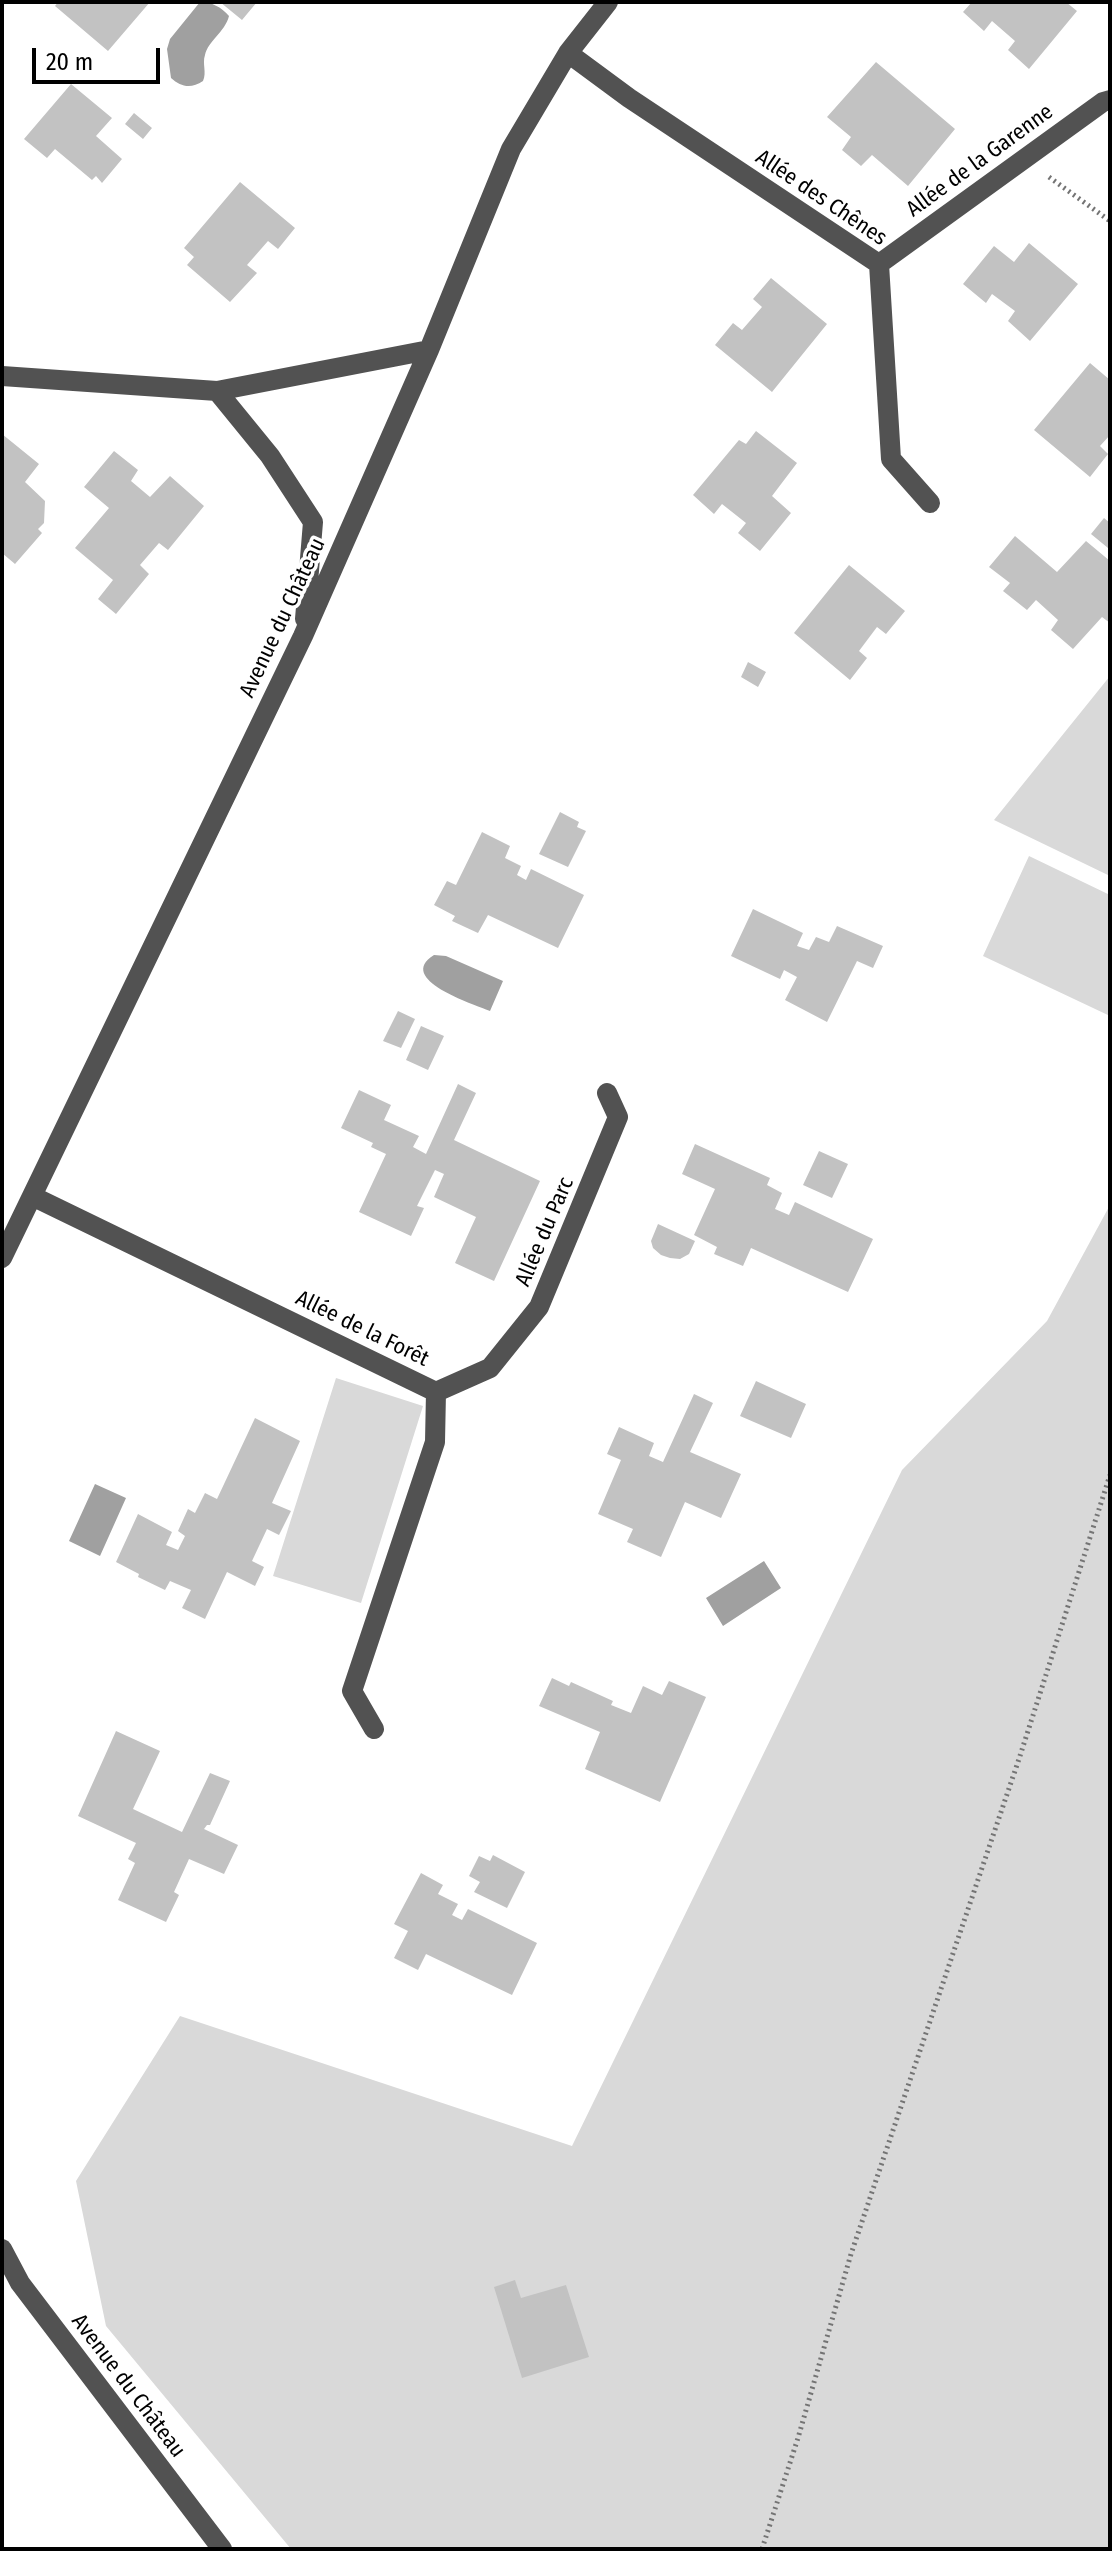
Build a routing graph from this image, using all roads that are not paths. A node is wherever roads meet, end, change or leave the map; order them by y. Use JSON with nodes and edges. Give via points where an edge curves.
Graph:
{"nodes":[{"id":1,"x":608,"y":2,"type":"edge"},
{"id":2,"x":568,"y":53,"type":"junction"},
{"id":3,"x":1110,"y":100,"type":"edge"},
{"id":4,"x":879,"y":264,"type":"junction"},
{"id":5,"x":429,"y":350,"type":"junction"},
{"id":6,"x":2,"y":376,"type":"edge"},
{"id":7,"x":217,"y":391,"type":"junction"},
{"id":8,"x":930,"y":503,"type":"dead end"},
{"id":9,"x":303,"y":636,"type":"junction"},
{"id":10,"x":607,"y":1093,"type":"dead end"},
{"id":11,"x":32,"y":1196,"type":"junction"},
{"id":12,"x":2,"y":1258,"type":"edge"},
{"id":13,"x":436,"y":1392,"type":"junction"},
{"id":14,"x":374,"y":1729,"type":"dead end"},
{"id":15,"x":2,"y":2249,"type":"edge"},
{"id":16,"x":11,"y":2288,"type":"edge"},
{"id":17,"x":222,"y":2549,"type":"edge"}],
"edges":[{"from":1,"to":2,"type":"street","name":"Avenue du Château"},
{"from":2,"to":4,"type":"street","name":"Allée des Chênes"},
{"from":2,"to":5,"type":"street","name":"Avenue du Château","via":[[511,149]]},
{"from":3,"to":4,"type":"street","name":"Allée de la Garenne"},
{"from":4,"to":8,"type":"street","name":"Allée des Chênes","via":[[891,459]]},
{"from":5,"to":7,"type":"street"},
{"from":5,"to":9,"type":"street","name":"Avenue du Château"},
{"from":6,"to":7,"type":"street"},
{"from":7,"to":9,"type":"street","via":[[270,456],[313,522]]},
{"from":9,"to":11,"type":"street","name":"Avenue du Château"},
{"from":10,"to":13,"type":"street","name":"Allée du Parc","via":[[618,1117],[539,1307],[490,1368]]},
{"from":11,"to":12,"type":"street","name":"Avenue du Château"},
{"from":11,"to":13,"type":"street","name":"Allée de la Forêt"},
{"from":13,"to":14,"type":"street","name":"Allée de la Forêt","via":[[435,1442],[352,1691]]},
{"from":15,"to":16,"type":"street","name":"Avenue du Château"},
{"from":16,"to":17,"type":"street","name":"Avenue du Château"}]}
